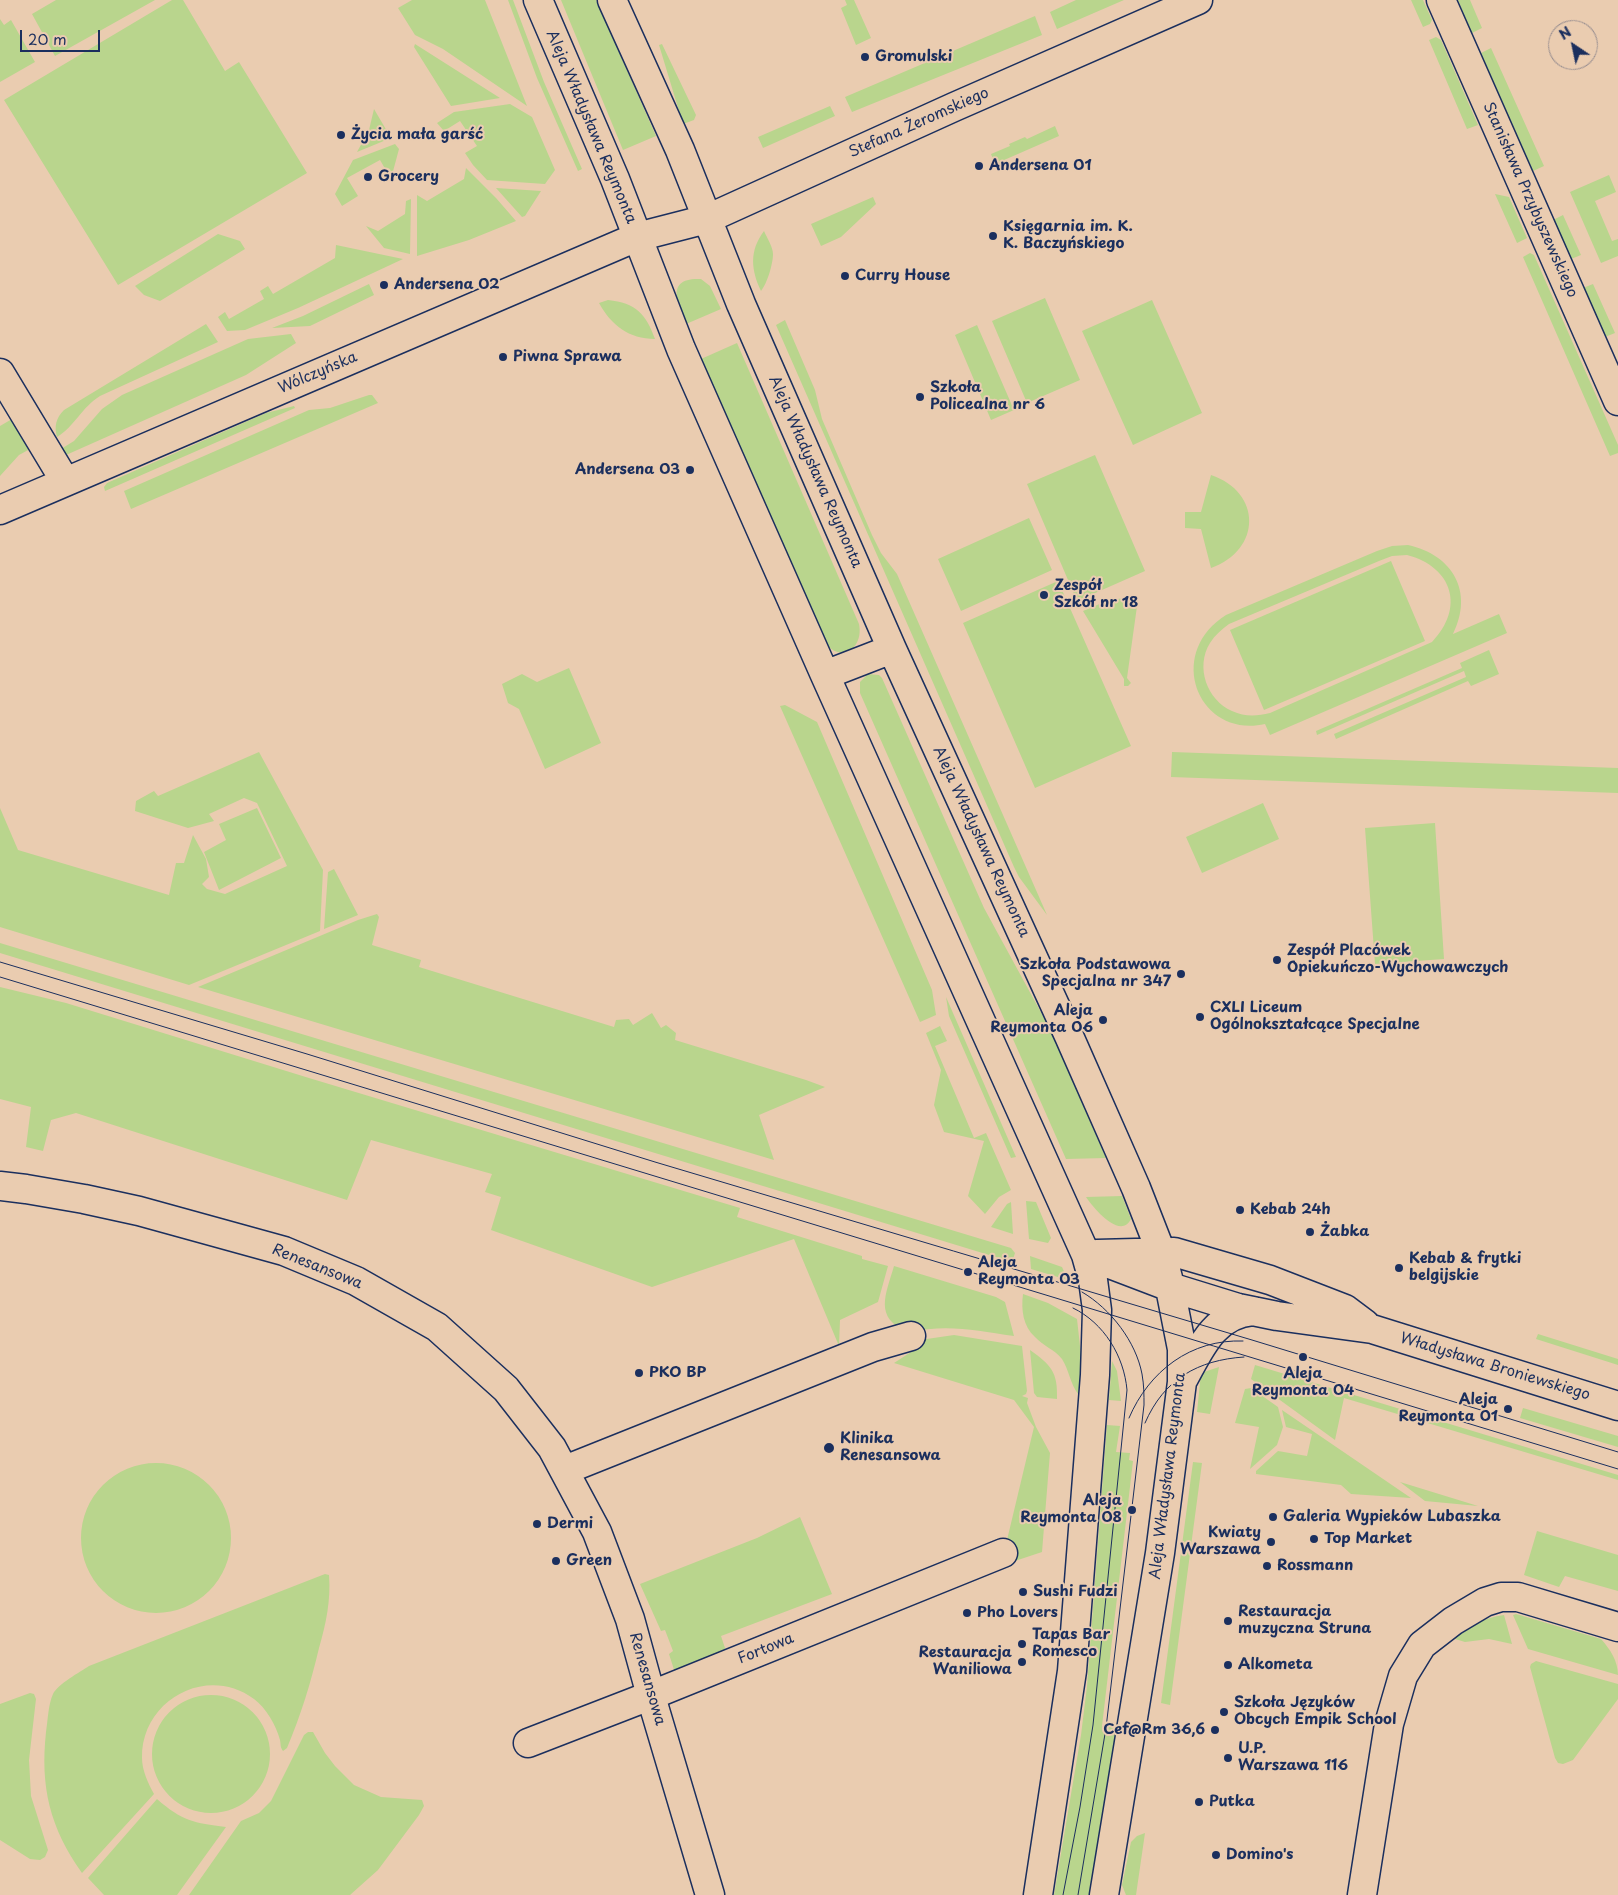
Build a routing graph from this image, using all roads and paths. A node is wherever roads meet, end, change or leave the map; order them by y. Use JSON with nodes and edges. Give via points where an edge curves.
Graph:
{"nodes":[{"id":1,"x":538,"y":0,"type":"edge"},
{"id":2,"x":612,"y":0,"type":"edge"},
{"id":3,"x":1198,"y":0,"type":"edge"},
{"id":4,"x":1441,"y":0,"type":"edge"},
{"id":5,"x":706,"y":219,"type":"junction"},
{"id":6,"x":638,"y":237,"type":"junction"},
{"id":7,"x":0,"y":373,"type":"edge"},
{"id":8,"x":1618,"y":401,"type":"edge"},
{"id":9,"x":64,"y":481,"type":"junction"},
{"id":10,"x":0,"y":510,"type":"edge"},
{"id":11,"x":892,"y":649,"type":"junction"},
{"id":12,"x":825,"y":675,"type":"junction"},
{"id":13,"x":0,"y":1186,"type":"edge"},
{"id":14,"x":1161,"y":1252,"type":"junction"},
{"id":15,"x":1086,"y":1254,"type":"junction"},
{"id":16,"x":1170,"y":1287,"type":"junction"},
{"id":17,"x":1252,"y":1311,"type":"junction"},
{"id":18,"x":1372,"y":1329,"type":"junction"},
{"id":19,"x":911,"y":1336,"type":"dead end"},
{"id":20,"x":1182,"y":1382,"type":"junction"},
{"id":21,"x":1618,"y":1406,"type":"edge"},
{"id":22,"x":565,"y":1470,"type":"junction"},
{"id":23,"x":1003,"y":1553,"type":"dead end"},
{"id":24,"x":1618,"y":1627,"type":"edge"},
{"id":25,"x":652,"y":1695,"type":"junction"},
{"id":26,"x":528,"y":1743,"type":"dead end"},
{"id":27,"x":710,"y":1895,"type":"edge"},
{"id":28,"x":1038,"y":1895,"type":"edge"},
{"id":29,"x":1104,"y":1895,"type":"edge"},
{"id":30,"x":1362,"y":1895,"type":"edge"}],
"edges":[{"from":1,"to":6,"type":"main road","name":"Aleja Władysława Reymonta"},
{"from":2,"to":5,"type":"main road","name":"Aleja Władysława Reymonta","via":[[680,150]]},
{"from":3,"to":5,"type":"main road","name":"Stefana Żeromskiego"},
{"from":4,"to":8,"type":"main road","name":"Stanisława Przybyszewskiego"},
{"from":5,"to":6,"type":"main road","name":"Stefana Żeromskiego"},
{"from":5,"to":11,"type":"main road","name":"Aleja Władysława Reymonta"},
{"from":6,"to":9,"type":"main road","name":"Wólczyńska"},
{"from":6,"to":12,"type":"main road","name":"Aleja Władysława Reymonta","via":[[681,349]]},
{"from":7,"to":9,"type":"main road"},
{"from":9,"to":10,"type":"main road","name":"Wólczyńska"},
{"from":11,"to":12,"type":"main road"},
{"from":11,"to":14,"type":"main road","name":"Aleja Władysława Reymonta","via":[[1069,1036]]},
{"from":12,"to":15,"type":"main road","name":"Aleja Władysława Reymonta"},
{"from":13,"to":22,"type":"main road","name":"Renesansowa","via":[[84,1199],[148,1214],[284,1251],[356,1281],[437,1327],[472,1357],[506,1389]]},
{"from":14,"to":15,"type":"main road","name":"Władysława Broniewskiego"},
{"from":14,"to":16,"type":"main road","name":"Aleja Władysława Reymonta"},
{"from":14,"to":18,"type":"main road","name":"Władysława Broniewskiego","via":[[1174,1252],[1270,1280],[1345,1309]]},
{"from":15,"to":16,"type":"main road","name":"Władysława Broniewskiego"},
{"from":15,"to":28,"type":"main road","name":"Aleja Władysława Reymonta","via":[[1097,1310],[1095,1374],[1072,1671]]},
{"from":16,"to":17,"type":"main road","name":"Władysława Broniewskiego"},
{"from":16,"to":20,"type":"main road","name":"Aleja Władysława Reymonta","via":[[1182,1349]]},
{"from":17,"to":18,"type":"main road","name":"Władysława Broniewskiego"},
{"from":17,"to":20,"type":"main road","via":[[1230,1317],[1208,1335]]},
{"from":18,"to":21,"type":"main road","name":"Władysława Broniewskiego"},
{"from":19,"to":22,"type":"main road","via":[[873,1347]]},
{"from":20,"to":29,"type":"main road","name":"Aleja Władysława Reymonta","via":[[1160,1553]]},
{"from":22,"to":25,"type":"main road","name":"Renesansowa","via":[[597,1532],[630,1619]]},
{"from":23,"to":25,"type":"main road","name":"Fortowa"},
{"from":24,"to":30,"type":"main road","via":[[1518,1597],[1501,1597],[1485,1602],[1453,1621],[1422,1645],[1403,1676],[1389,1724]]},
{"from":25,"to":26,"type":"main road","name":"Fortowa"},
{"from":25,"to":27,"type":"main road","name":"Renesansowa"}]}
